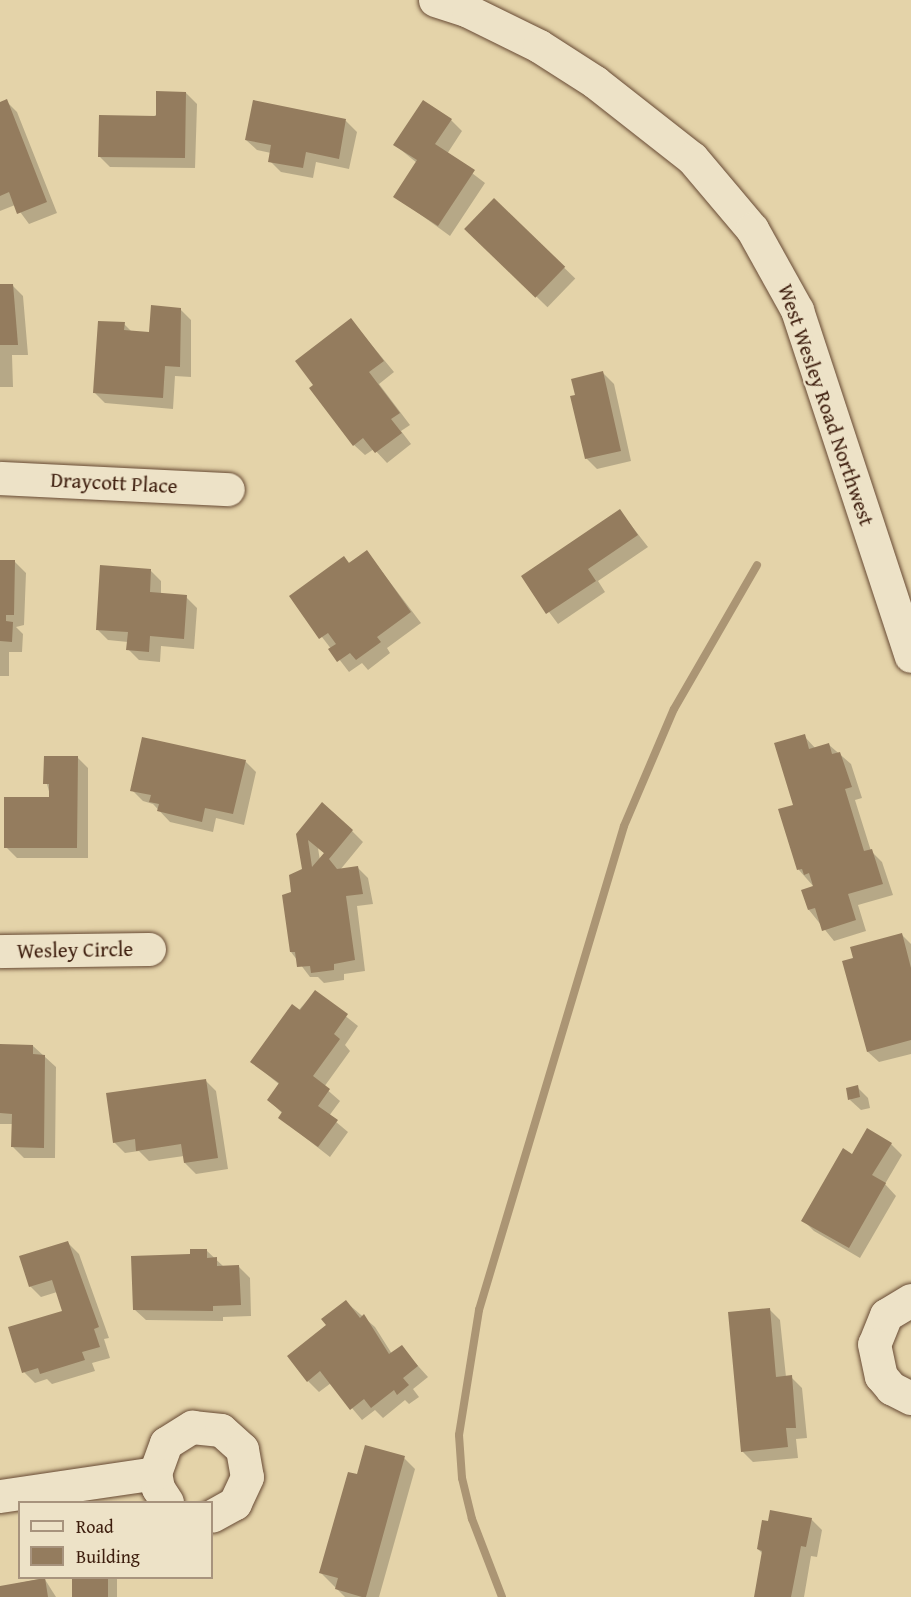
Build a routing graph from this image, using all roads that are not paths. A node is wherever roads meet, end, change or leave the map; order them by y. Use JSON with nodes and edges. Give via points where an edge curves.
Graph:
{"nodes":[{"id":1,"x":435,"y":0,"type":"edge"},
{"id":2,"x":0,"y":478,"type":"edge"},
{"id":3,"x":228,"y":489,"type":"dead end"},
{"id":4,"x":911,"y":656,"type":"edge"},
{"id":5,"x":149,"y":949,"type":"dead end"},
{"id":6,"x":0,"y":951,"type":"edge"},
{"id":7,"x":911,"y":1300,"type":"edge"},
{"id":8,"x":911,"y":1398,"type":"edge"},
{"id":9,"x":155,"y":1473,"type":"junction"},
{"id":10,"x":0,"y":1496,"type":"edge"},
{"id":11,"x":167,"y":1501,"type":"edge"},
{"id":12,"x":213,"y":1515,"type":"edge"}],
"edges":[{"from":1,"to":4,"type":"street","name":"West Wesley Road Northwest","via":[[468,11],[539,46],[595,82],[692,158],[752,229],[797,310]]},
{"from":2,"to":3,"type":"street","name":"Draycott Place"},
{"from":5,"to":6,"type":"street","name":"Wesley Circle"},
{"from":7,"to":8,"type":"street","via":[[886,1315],[874,1344],[881,1376],[891,1388]]},
{"from":9,"to":10,"type":"street"},
{"from":9,"to":11,"type":"street"},
{"from":9,"to":12,"type":"street","via":[[162,1450],[178,1432],[207,1426],[233,1438],[244,1456],[247,1477],[235,1503]]}]}
